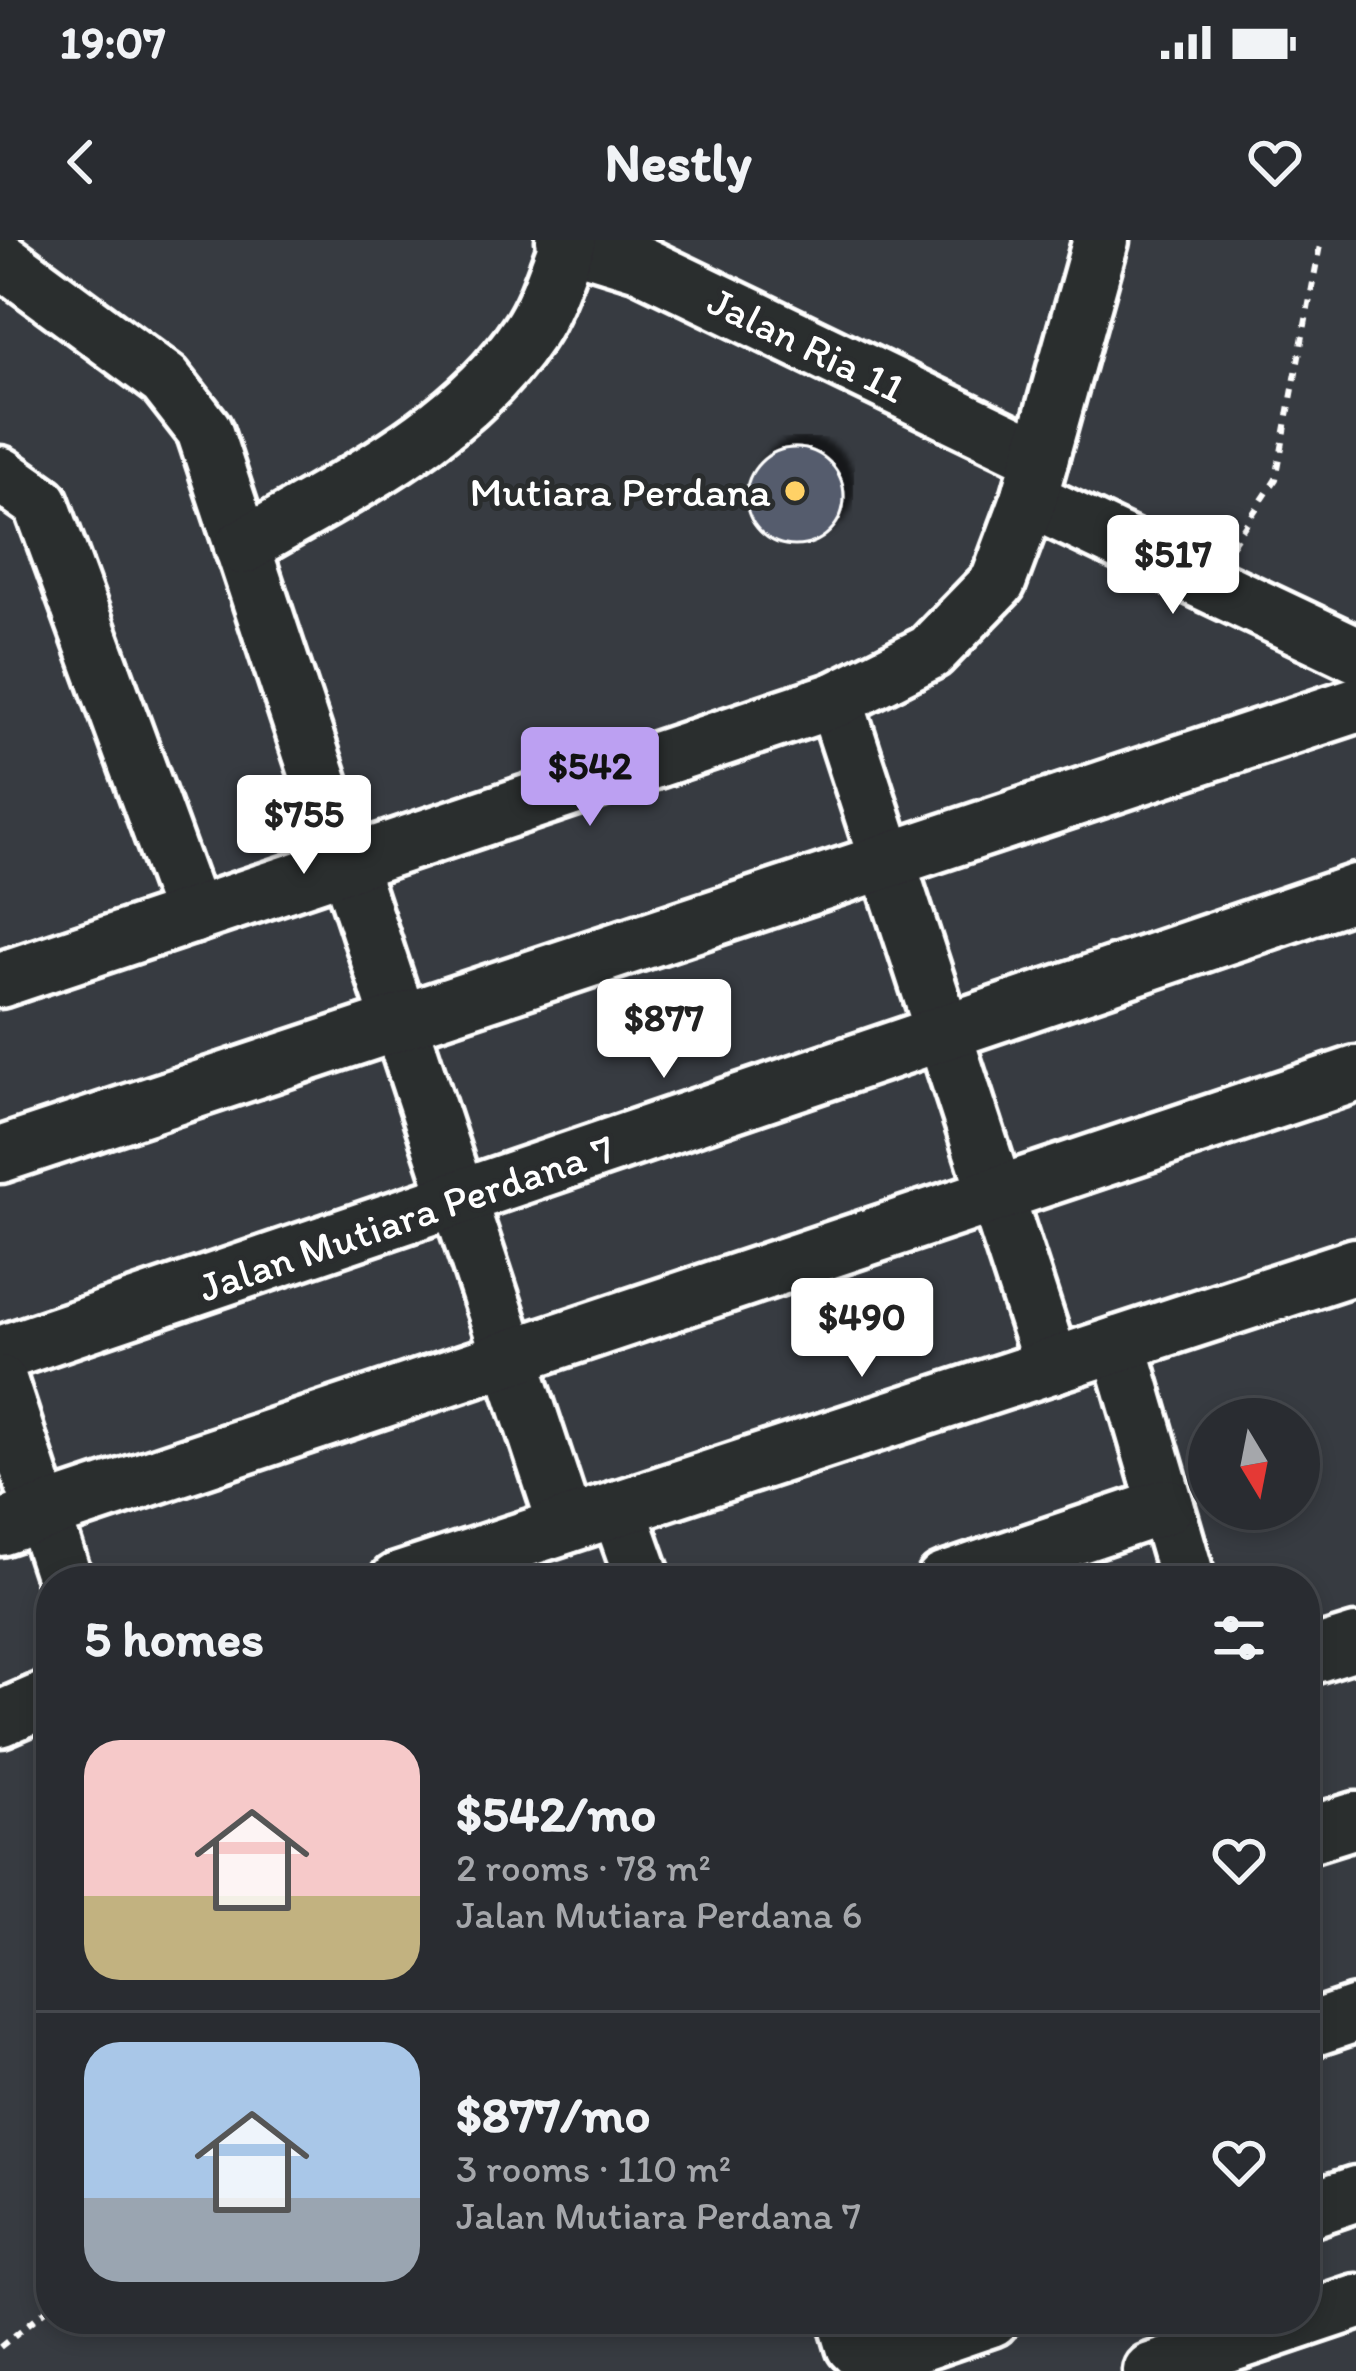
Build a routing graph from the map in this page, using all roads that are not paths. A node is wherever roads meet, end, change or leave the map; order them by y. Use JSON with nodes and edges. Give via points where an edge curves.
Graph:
{"nodes":[{"id":1,"x":1101,"y":240,"type":"edge"},
{"id":2,"x":567,"y":241,"type":"edge"},
{"id":3,"x":0,"y":257,"type":"edge"},
{"id":4,"x":0,"y":473,"type":"edge"},
{"id":5,"x":1035,"y":478,"type":"junction"},
{"id":6,"x":242,"y":547,"type":"junction"},
{"id":7,"x":1356,"y":654,"type":"edge"},
{"id":8,"x":835,"y":700,"type":"junction"},
{"id":9,"x":1356,"y":705,"type":"edge"},
{"id":10,"x":887,"y":860,"type":"junction"},
{"id":11,"x":347,"y":863,"type":"junction"},
{"id":12,"x":1356,"y":892,"type":"edge"},
{"id":13,"x":192,"y":916,"type":"junction"},
{"id":14,"x":4,"y":965,"type":"edge"},
{"id":15,"x":400,"y":1022,"type":"junction"},
{"id":16,"x":943,"y":1032,"type":"junction"},
{"id":17,"x":1356,"y":1074,"type":"edge"},
{"id":18,"x":0,"y":1155,"type":"edge"},
{"id":19,"x":996,"y":1194,"type":"junction"},
{"id":20,"x":459,"y":1199,"type":"junction"},
{"id":21,"x":1356,"y":1266,"type":"edge"},
{"id":22,"x":1119,"y":1344,"type":"junction"},
{"id":23,"x":0,"y":1354,"type":"edge"},
{"id":24,"x":510,"y":1355,"type":"junction"},
{"id":25,"x":1052,"y":1366,"type":"junction"},
{"id":26,"x":0,"y":1383,"type":"edge"},
{"id":27,"x":1166,"y":1507,"type":"junction"},
{"id":28,"x":618,"y":1508,"type":"junction"},
{"id":29,"x":21,"y":1521,"type":"edge"},
{"id":30,"x":566,"y":1525,"type":"junction"},
{"id":31,"x":54,"y":1566,"type":"edge"},
{"id":32,"x":442,"y":1566,"type":"edge"},
{"id":33,"x":639,"y":1566,"type":"edge"},
{"id":34,"x":989,"y":1566,"type":"edge"},
{"id":35,"x":1184,"y":1566,"type":"edge"},
{"id":36,"x":1356,"y":1642,"type":"edge"},
{"id":37,"x":1320,"y":1653,"type":"edge"},
{"id":38,"x":36,"y":1703,"type":"edge"},
{"id":39,"x":0,"y":1719,"type":"edge"},
{"id":40,"x":1356,"y":1820,"type":"edge"},
{"id":41,"x":1320,"y":1831,"type":"edge"},
{"id":42,"x":1356,"y":2014,"type":"edge"},
{"id":43,"x":1320,"y":2026,"type":"edge"},
{"id":44,"x":1356,"y":2194,"type":"edge"},
{"id":45,"x":1320,"y":2206,"type":"edge"},
{"id":46,"x":1356,"y":2302,"type":"edge"},
{"id":47,"x":1320,"y":2318,"type":"edge"},
{"id":48,"x":850,"y":2334,"type":"edge"},
{"id":49,"x":948,"y":2334,"type":"edge"},
{"id":50,"x":1283,"y":2334,"type":"edge"},
{"id":51,"x":1228,"y":2358,"type":"edge"},
{"id":52,"x":1151,"y":2371,"type":"edge"}],
"edges":[{"from":1,"to":5,"type":"street"},
{"from":2,"to":5,"type":"street","name":"Jalan Ria 11","via":[[639,263]]},
{"from":2,"to":6,"type":"street","via":[[529,332],[462,406],[404,454]]},
{"from":3,"to":6,"type":"street","via":[[164,380],[204,430]]},
{"from":4,"to":13,"type":"street","via":[[41,503]]},
{"from":5,"to":7,"type":"street","name":"Jalan Ria 11","via":[[1206,583]]},
{"from":5,"to":8,"type":"street","via":[[998,582],[930,652]]},
{"from":6,"to":11,"type":"street"},
{"from":8,"to":10,"type":"street"},
{"from":8,"to":11,"type":"street"},
{"from":9,"to":10,"type":"street"},
{"from":10,"to":15,"type":"street"},
{"from":10,"to":16,"type":"street"},
{"from":11,"to":13,"type":"street"},
{"from":11,"to":15,"type":"street"},
{"from":12,"to":16,"type":"street","name":"Jalan Mutiara Perdana 7"},
{"from":13,"to":14,"type":"street"},
{"from":15,"to":18,"type":"street"},
{"from":15,"to":20,"type":"street"},
{"from":16,"to":19,"type":"street"},
{"from":16,"to":20,"type":"street","name":"Jalan Mutiara Perdana 7"},
{"from":17,"to":19,"type":"street"},
{"from":19,"to":24,"type":"street"},
{"from":19,"to":25,"type":"street"},
{"from":20,"to":23,"type":"street","name":"Jalan Mutiara Perdana 7"},
{"from":20,"to":24,"type":"street"},
{"from":21,"to":22,"type":"street"},
{"from":22,"to":25,"type":"street"},
{"from":22,"to":27,"type":"street"},
{"from":24,"to":29,"type":"street"},
{"from":24,"to":30,"type":"street"},
{"from":25,"to":28,"type":"street"},
{"from":26,"to":29,"type":"street"},
{"from":27,"to":34,"type":"street"},
{"from":27,"to":35,"type":"street"},
{"from":28,"to":30,"type":"street"},
{"from":28,"to":33,"type":"street"},
{"from":29,"to":31,"type":"street"},
{"from":30,"to":32,"type":"street"},
{"from":36,"to":37,"type":"street"},
{"from":38,"to":39,"type":"street"},
{"from":40,"to":41,"type":"street"},
{"from":42,"to":43,"type":"street"},
{"from":44,"to":45,"type":"street"},
{"from":46,"to":47,"type":"street"},
{"from":48,"to":49,"type":"street","via":[[865,2357],[880,2357]]},
{"from":50,"to":51,"type":"street"},
{"from":51,"to":52,"type":"street"}]}
